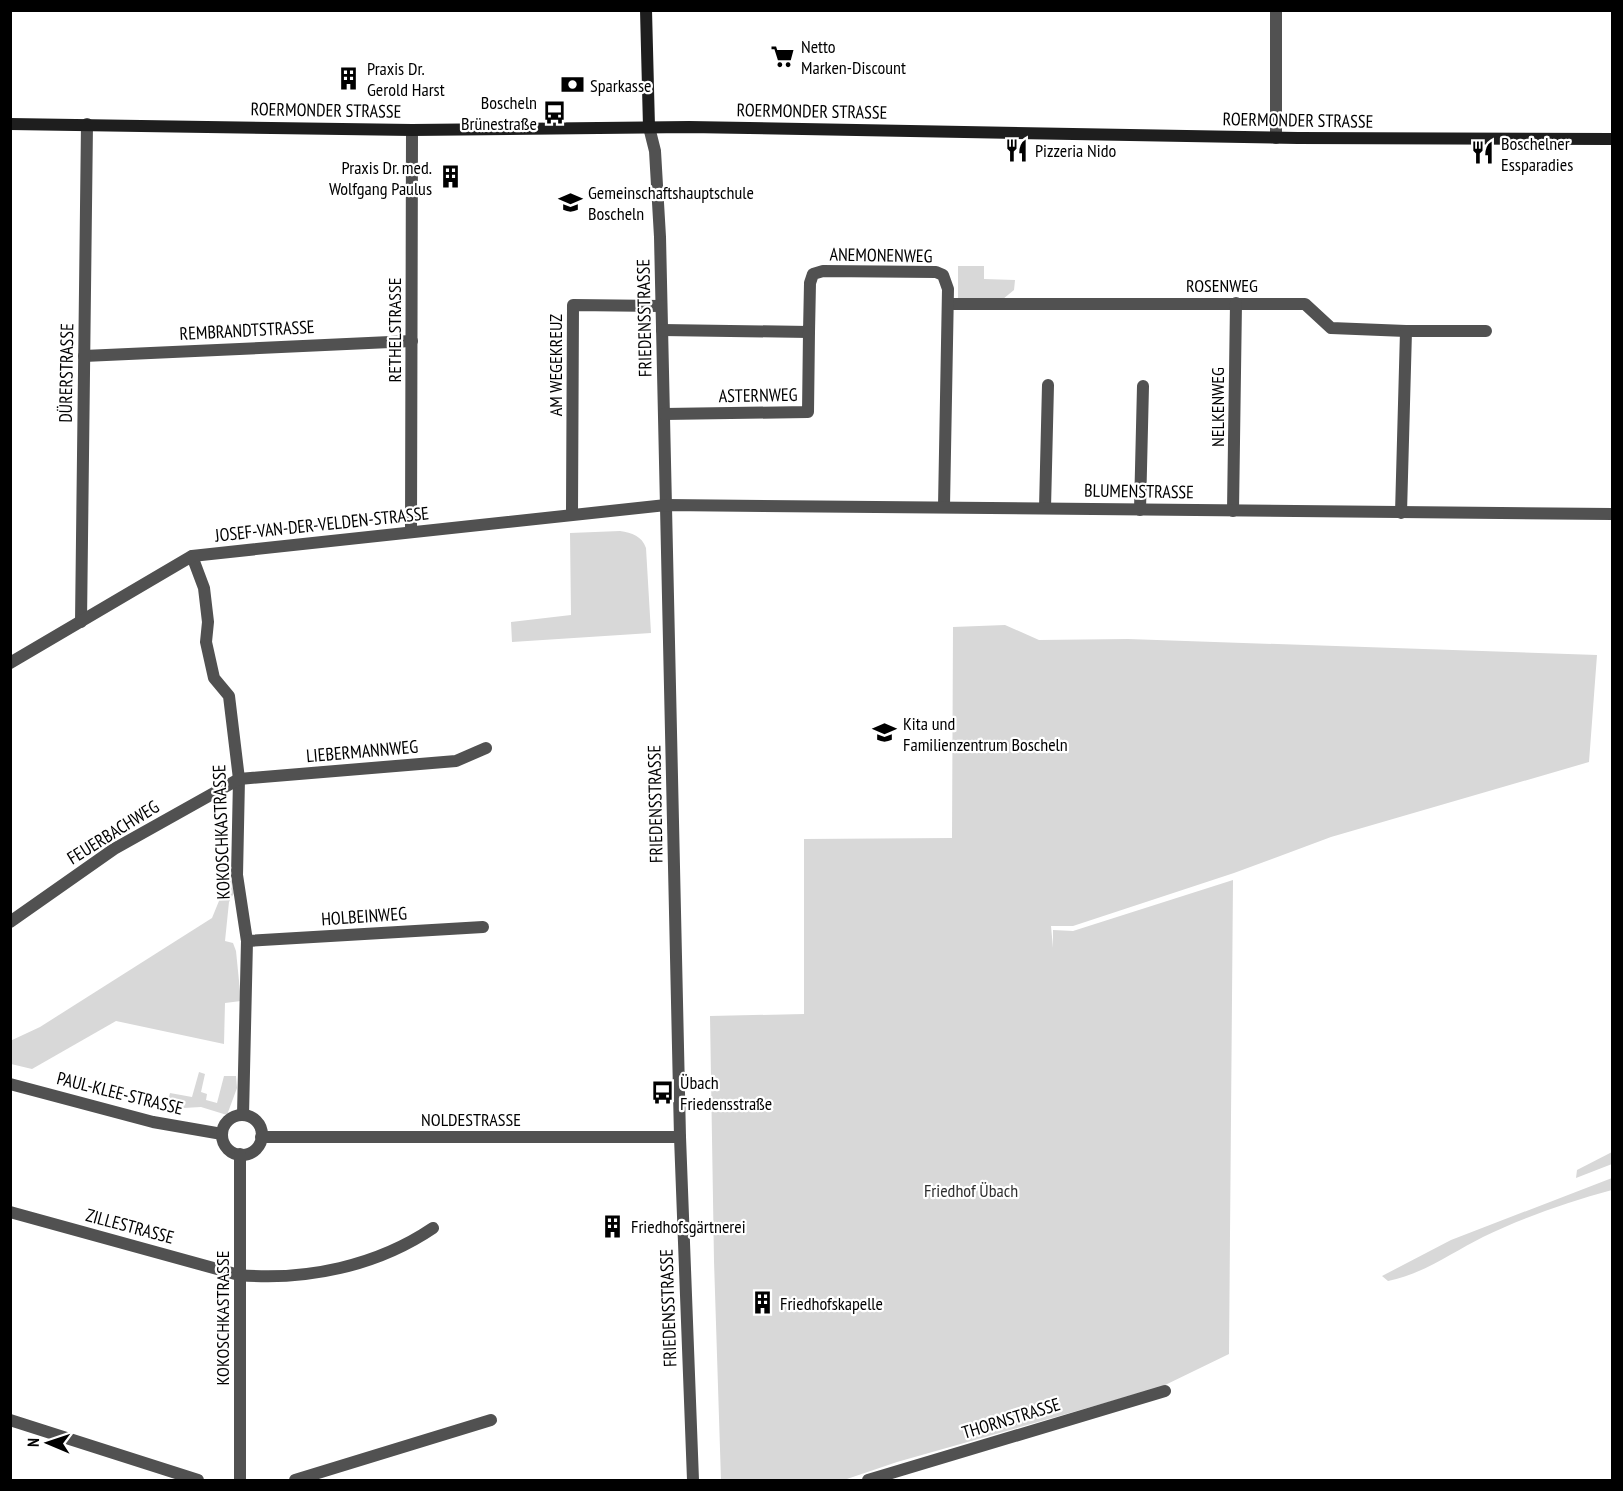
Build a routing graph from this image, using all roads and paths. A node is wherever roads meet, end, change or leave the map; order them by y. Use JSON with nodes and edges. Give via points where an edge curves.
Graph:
{"nodes":[{"id":1,"x":646,"y":10,"type":"edge"},
{"id":2,"x":1276,"y":10,"type":"edge"},
{"id":3,"x":10,"y":124,"type":"edge"},
{"id":4,"x":87,"y":124,"type":"junction"},
{"id":5,"x":649,"y":127,"type":"junction"},
{"id":6,"x":412,"y":130,"type":"junction"},
{"id":7,"x":1276,"y":138,"type":"junction"},
{"id":8,"x":1612,"y":139,"type":"edge"},
{"id":9,"x":1236,"y":303,"type":"junction"},
{"id":10,"x":948,"y":304,"type":"junction"},
{"id":11,"x":661,"y":306,"type":"junction"},
{"id":12,"x":662,"y":330,"type":"junction"},
{"id":13,"x":1406,"y":331,"type":"junction"},
{"id":14,"x":1486,"y":331,"type":"dead end"},
{"id":15,"x":809,"y":332,"type":"junction"},
{"id":16,"x":412,"y":341,"type":"junction"},
{"id":17,"x":84,"y":356,"type":"junction"},
{"id":18,"x":1048,"y":385,"type":"dead end"},
{"id":19,"x":1143,"y":386,"type":"dead end"},
{"id":20,"x":664,"y":414,"type":"junction"},
{"id":21,"x":666,"y":505,"type":"junction"},
{"id":22,"x":944,"y":507,"type":"junction"},
{"id":23,"x":1045,"y":508,"type":"junction"},
{"id":24,"x":1140,"y":510,"type":"junction"},
{"id":25,"x":1233,"y":511,"type":"junction"},
{"id":26,"x":572,"y":513,"type":"junction"},
{"id":27,"x":1401,"y":513,"type":"junction"},
{"id":28,"x":1612,"y":514,"type":"edge"},
{"id":29,"x":411,"y":531,"type":"junction"},
{"id":30,"x":192,"y":556,"type":"junction"},
{"id":31,"x":81,"y":622,"type":"junction"},
{"id":32,"x":10,"y":663,"type":"edge"},
{"id":33,"x":486,"y":748,"type":"dead end"},
{"id":34,"x":239,"y":779,"type":"junction"},
{"id":35,"x":10,"y":922,"type":"edge"},
{"id":36,"x":483,"y":927,"type":"dead end"},
{"id":37,"x":247,"y":941,"type":"junction"},
{"id":38,"x":10,"y":1084,"type":"edge"},
{"id":39,"x":243,"y":1114,"type":"junction"},
{"id":40,"x":222,"y":1134,"type":"junction"},
{"id":41,"x":261,"y":1137,"type":"junction"},
{"id":42,"x":680,"y":1137,"type":"junction"},
{"id":43,"x":240,"y":1154,"type":"junction"},
{"id":44,"x":10,"y":1212,"type":"edge"},
{"id":45,"x":433,"y":1228,"type":"dead end"},
{"id":46,"x":239,"y":1275,"type":"junction"},
{"id":47,"x":1165,"y":1391,"type":"dead end"},
{"id":48,"x":10,"y":1420,"type":"edge"},
{"id":49,"x":491,"y":1420,"type":"dead end"},
{"id":50,"x":198,"y":1480,"type":"edge"},
{"id":51,"x":240,"y":1480,"type":"edge"},
{"id":52,"x":295,"y":1480,"type":"edge"},
{"id":53,"x":693,"y":1480,"type":"edge"},
{"id":54,"x":868,"y":1480,"type":"edge"}],
"edges":[{"from":1,"to":5,"type":"main road"},
{"from":2,"to":7,"type":"street"},
{"from":3,"to":4,"type":"main road","name":"ROERMONDER STRASSE"},
{"from":4,"to":6,"type":"main road","name":"ROERMONDER STRASSE"},
{"from":4,"to":17,"type":"street","name":"DÜRERSTRASSE"},
{"from":5,"to":6,"type":"main road","name":"ROERMONDER STRASSE"},
{"from":5,"to":7,"type":"main road","name":"ROERMONDER STRASSE"},
{"from":5,"to":11,"type":"street","name":"FRIEDENSSTRASSE","via":[[655,151]]},
{"from":6,"to":16,"type":"street","name":"RETHELSTRASSE"},
{"from":7,"to":8,"type":"main road","name":"ROERMONDER STRASSE"},
{"from":9,"to":10,"type":"street","name":"ROSENWEG"},
{"from":9,"to":13,"type":"street","name":"ROSENWEG","via":[[1305,304],[1331,327]]},
{"from":9,"to":25,"type":"street","name":"NELKENWEG"},
{"from":10,"to":15,"type":"street","name":"ANEMONENWEG","via":[[946,279],[936,272],[823,271],[813,274],[810,284]]},
{"from":10,"to":22,"type":"street"},
{"from":11,"to":12,"type":"street","name":"FRIEDENSSTRASSE"},
{"from":11,"to":26,"type":"street","name":"AM WEGEKREUZ","via":[[573,305]]},
{"from":12,"to":15,"type":"street"},
{"from":12,"to":20,"type":"street","name":"FRIEDENSSTRASSE"},
{"from":13,"to":14,"type":"street","name":"ROSENWEG"},
{"from":13,"to":27,"type":"street"},
{"from":15,"to":20,"type":"street","name":"ASTERNWEG","via":[[808,412]]},
{"from":16,"to":17,"type":"street","name":"REMBRANDTSTRASSE"},
{"from":16,"to":29,"type":"street","name":"RETHELSTRASSE"},
{"from":17,"to":31,"type":"street","name":"DÜRERSTRASSE"},
{"from":18,"to":23,"type":"street"},
{"from":19,"to":24,"type":"street"},
{"from":20,"to":21,"type":"street","name":"FRIEDENSSTRASSE"},
{"from":21,"to":22,"type":"street","name":"BLUMENSTRASSE"},
{"from":21,"to":26,"type":"street","name":"JOSEF-VAN-DER-VELDEN-STRASSE"},
{"from":21,"to":42,"type":"street","name":"FRIEDENSSTRASSE"},
{"from":22,"to":23,"type":"street","name":"BLUMENSTRASSE"},
{"from":23,"to":24,"type":"street","name":"BLUMENSTRASSE"},
{"from":24,"to":25,"type":"street","name":"BLUMENSTRASSE"},
{"from":25,"to":27,"type":"street","name":"BLUMENSTRASSE"},
{"from":26,"to":29,"type":"street","name":"JOSEF-VAN-DER-VELDEN-STRASSE"},
{"from":27,"to":28,"type":"street","name":"BLUMENSTRASSE"},
{"from":29,"to":30,"type":"street","name":"JOSEF-VAN-DER-VELDEN-STRASSE"},
{"from":30,"to":31,"type":"street","name":"JOSEF-VAN-DER-VELDEN-STRASSE"},
{"from":30,"to":34,"type":"street","name":"KOKOSCHKASTRASSE","via":[[204,588],[206,642],[214,678],[229,696]]},
{"from":31,"to":32,"type":"street","name":"JOSEF-VAN-DER-VELDEN-STRASSE"},
{"from":33,"to":34,"type":"street","name":"LIEBERMANNWEG","via":[[456,761]]},
{"from":34,"to":35,"type":"street","name":"FEUERBACHWEG","via":[[114,849]]},
{"from":34,"to":37,"type":"street","name":"KOKOSCHKASTRASSE","via":[[237,875]]},
{"from":36,"to":37,"type":"street","name":"HOLBEINWEG"},
{"from":37,"to":39,"type":"street","name":"KOKOSCHKASTRASSE"},
{"from":38,"to":40,"type":"street","name":"PAUL-KLEE-STRASSE","via":[[153,1122]]},
{"from":39,"to":40,"type":"street","via":[[228,1120]]},
{"from":39,"to":41,"type":"street","via":[[259,1124]]},
{"from":40,"to":43,"type":"street","via":[[228,1148]]},
{"from":41,"to":42,"type":"street","name":"NOLDESTRASSE"},
{"from":41,"to":43,"type":"street","via":[[253,1151]]},
{"from":42,"to":53,"type":"street","name":"FRIEDENSSTRASSE"},
{"from":43,"to":46,"type":"street","name":"KOKOSCHKASTRASSE"},
{"from":44,"to":46,"type":"street","name":"ZILLESTRASSE"},
{"from":45,"to":46,"type":"street","name":"ZILLESTRASSE","via":[[377,1259],[269,1278]]},
{"from":46,"to":51,"type":"street","name":"KOKOSCHKASTRASSE"},
{"from":47,"to":54,"type":"street","name":"THORNSTRASSE"},
{"from":48,"to":50,"type":"street"},
{"from":49,"to":52,"type":"street"}]}
